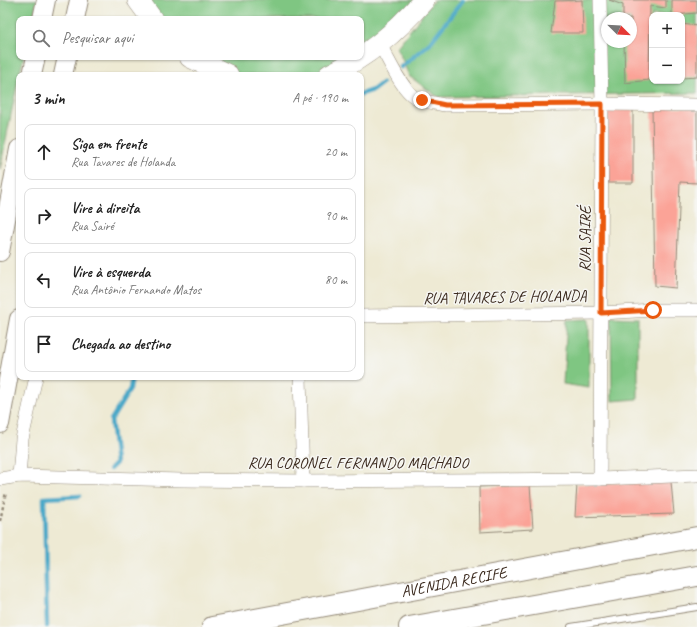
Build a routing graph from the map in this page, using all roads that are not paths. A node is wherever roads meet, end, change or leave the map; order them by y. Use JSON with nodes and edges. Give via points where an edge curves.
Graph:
{"nodes":[{"id":1,"x":46,"y":0,"type":"edge"},
{"id":2,"x":79,"y":0,"type":"edge"},
{"id":3,"x":138,"y":0,"type":"edge"},
{"id":4,"x":424,"y":0,"type":"edge"},
{"id":5,"x":600,"y":0,"type":"edge"},
{"id":6,"x":43,"y":16,"type":"edge"},
{"id":7,"x":76,"y":16,"type":"edge"},
{"id":8,"x":150,"y":16,"type":"edge"},
{"id":9,"x":380,"y":45,"type":"junction"},
{"id":10,"x":364,"y":56,"type":"edge"},
{"id":11,"x":35,"y":60,"type":"edge"},
{"id":12,"x":66,"y":60,"type":"edge"},
{"id":13,"x":196,"y":60,"type":"edge"},
{"id":14,"x":358,"y":60,"type":"edge"},
{"id":15,"x":33,"y":72,"type":"edge"},
{"id":16,"x":64,"y":72,"type":"edge"},
{"id":17,"x":222,"y":72,"type":"edge"},
{"id":18,"x":335,"y":72,"type":"edge"},
{"id":19,"x":602,"y":104,"type":"junction"},
{"id":20,"x":697,"y":105,"type":"edge"},
{"id":21,"x":16,"y":165,"type":"edge"},
{"id":22,"x":0,"y":252,"type":"edge"},
{"id":23,"x":697,"y":310,"type":"edge"},
{"id":24,"x":601,"y":313,"type":"junction"},
{"id":25,"x":364,"y":316,"type":"edge"},
{"id":26,"x":16,"y":336,"type":"edge"},
{"id":27,"x":35,"y":380,"type":"edge"},
{"id":28,"x":300,"y":380,"type":"edge"},
{"id":29,"x":0,"y":424,"type":"edge"},
{"id":30,"x":697,"y":475,"type":"edge"},
{"id":31,"x":9,"y":478,"type":"edge"},
{"id":32,"x":600,"y":479,"type":"junction"},
{"id":33,"x":303,"y":481,"type":"junction"},
{"id":34,"x":697,"y":537,"type":"edge"},
{"id":35,"x":697,"y":576,"type":"edge"},
{"id":36,"x":697,"y":607,"type":"edge"},
{"id":37,"x":212,"y":627,"type":"edge"},
{"id":38,"x":409,"y":627,"type":"edge"},
{"id":39,"x":571,"y":627,"type":"edge"}],
"edges":[{"from":1,"to":6,"type":"main road"},
{"from":2,"to":7,"type":"main road"},
{"from":3,"to":8,"type":"highway"},
{"from":4,"to":9,"type":"highway"},
{"from":5,"to":19,"type":"street","name":"RUA SAIRÉ"},
{"from":9,"to":10,"type":"highway"},
{"from":9,"to":19,"type":"street","via":[[402,84],[413,96],[422,100],[445,105]]},
{"from":11,"to":15,"type":"main road"},
{"from":12,"to":16,"type":"main road"},
{"from":13,"to":17,"type":"highway"},
{"from":14,"to":18,"type":"highway"},
{"from":19,"to":20,"type":"street"},
{"from":19,"to":24,"type":"street","name":"RUA SAIRÉ"},
{"from":21,"to":22,"type":"main road"},
{"from":23,"to":24,"type":"street","name":"RUA TAVARES DE HOLANDA"},
{"from":24,"to":25,"type":"street","name":"RUA TAVARES DE HOLANDA"},
{"from":24,"to":32,"type":"street","name":"RUA SAIRÉ"},
{"from":26,"to":29,"type":"main road"},
{"from":27,"to":31,"type":"street","via":[[22,439]]},
{"from":28,"to":33,"type":"street"},
{"from":30,"to":32,"type":"street","name":"RUA CORONEL FERNANDO MACHADO"},
{"from":31,"to":33,"type":"street","name":"RUA CORONEL FERNANDO MACHADO"},
{"from":32,"to":33,"type":"street","name":"RUA CORONEL FERNANDO MACHADO"},
{"from":34,"to":37,"type":"main road","name":"AVENIDA RECIFE"},
{"from":35,"to":38,"type":"main road"},
{"from":36,"to":39,"type":"lane"}]}
